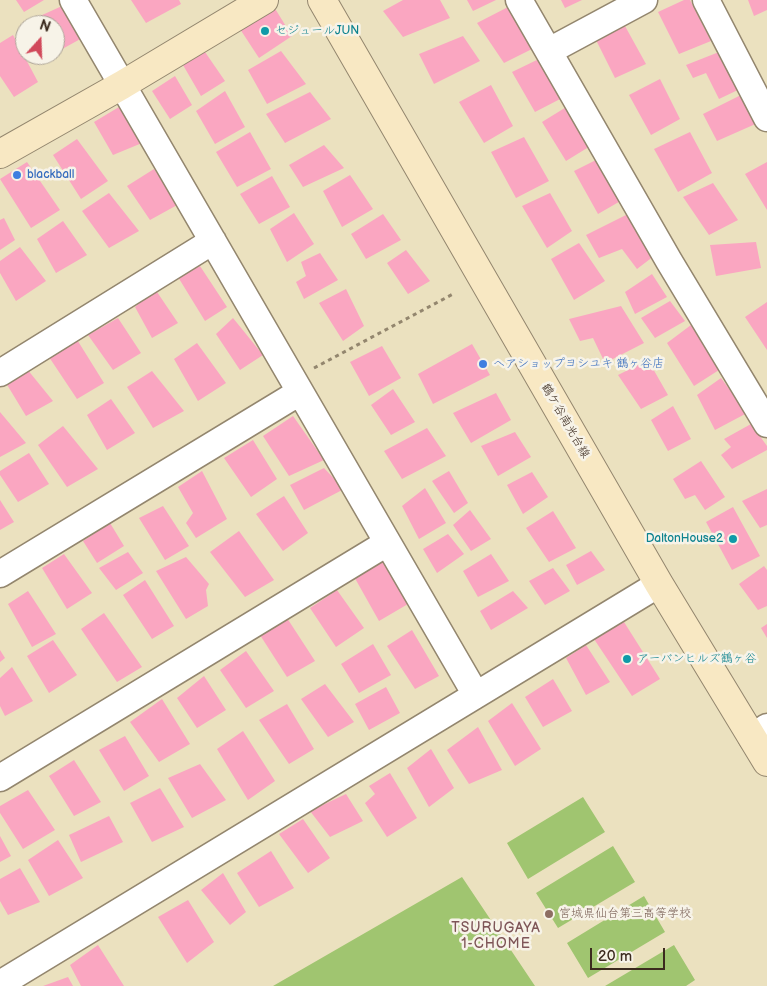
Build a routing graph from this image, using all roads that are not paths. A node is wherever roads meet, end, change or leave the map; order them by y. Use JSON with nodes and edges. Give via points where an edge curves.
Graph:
{"nodes":[{"id":1,"x":73,"y":0,"type":"edge"},
{"id":2,"x":264,"y":0,"type":"edge"},
{"id":3,"x":322,"y":0,"type":"edge"},
{"id":4,"x":519,"y":0,"type":"edge"},
{"id":5,"x":644,"y":0,"type":"edge"},
{"id":6,"x":706,"y":0,"type":"edge"},
{"id":7,"x":549,"y":51,"type":"junction"},
{"id":8,"x":122,"y":85,"type":"junction"},
{"id":9,"x":767,"y":118,"type":"edge"},
{"id":10,"x":0,"y":154,"type":"edge"},
{"id":11,"x":212,"y":241,"type":"junction"},
{"id":12,"x":0,"y":373,"type":"edge"},
{"id":13,"x":296,"y":385,"type":"junction"},
{"id":14,"x":767,"y":424,"type":"edge"},
{"id":15,"x":388,"y":543,"type":"junction"},
{"id":16,"x":0,"y":574,"type":"edge"},
{"id":17,"x":659,"y":584,"type":"junction"},
{"id":18,"x":476,"y":695,"type":"junction"},
{"id":19,"x":759,"y":732,"type":"edge"},
{"id":20,"x":767,"y":762,"type":"edge"},
{"id":21,"x":4,"y":769,"type":"edge"},
{"id":22,"x":0,"y":984,"type":"edge"}],
"edges":[{"from":1,"to":8,"type":"street"},
{"from":2,"to":8,"type":"street"},
{"from":3,"to":17,"type":"street","name":"鶴ケ谷南光台線"},
{"from":4,"to":7,"type":"street"},
{"from":5,"to":7,"type":"street"},
{"from":6,"to":9,"type":"street"},
{"from":7,"to":14,"type":"street"},
{"from":8,"to":10,"type":"street"},
{"from":8,"to":11,"type":"street"},
{"from":11,"to":12,"type":"street"},
{"from":11,"to":13,"type":"street"},
{"from":13,"to":15,"type":"street"},
{"from":13,"to":16,"type":"street"},
{"from":15,"to":18,"type":"street"},
{"from":15,"to":21,"type":"street"},
{"from":17,"to":18,"type":"street"},
{"from":17,"to":19,"type":"street","name":"鶴ケ谷南光台線"},
{"from":18,"to":22,"type":"street"},
{"from":19,"to":20,"type":"street","name":"鶴ケ谷南光台線"}]}
